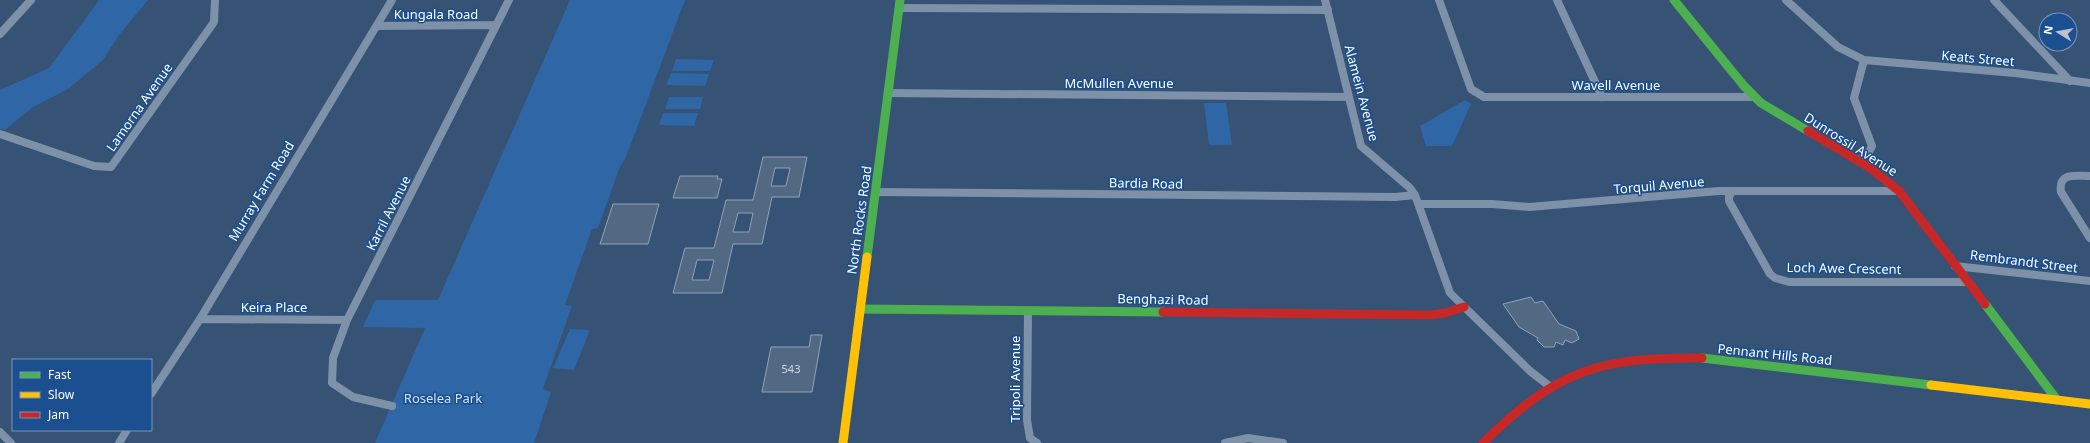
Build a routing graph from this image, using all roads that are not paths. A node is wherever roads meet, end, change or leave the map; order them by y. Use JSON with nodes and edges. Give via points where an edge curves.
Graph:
{"nodes":[{"id":1,"x":31,"y":0,"type":"edge"},
{"id":2,"x":215,"y":0,"type":"edge"},
{"id":3,"x":392,"y":0,"type":"edge"},
{"id":4,"x":509,"y":0,"type":"edge"},
{"id":5,"x":1325,"y":0,"type":"edge"},
{"id":6,"x":1439,"y":0,"type":"edge"},
{"id":7,"x":1557,"y":0,"type":"edge"},
{"id":8,"x":1674,"y":0,"type":"edge"},
{"id":9,"x":1786,"y":0,"type":"edge"},
{"id":10,"x":1994,"y":0,"type":"edge"},
{"id":11,"x":899,"y":4,"type":"edge"},
{"id":12,"x":1328,"y":10,"type":"junction"},
{"id":13,"x":377,"y":26,"type":"junction"},
{"id":14,"x":496,"y":26,"type":"junction"},
{"id":15,"x":0,"y":34,"type":"edge"},
{"id":16,"x":1864,"y":60,"type":"junction"},
{"id":17,"x":2070,"y":81,"type":"junction"},
{"id":18,"x":2090,"y":83,"type":"edge"},
{"id":19,"x":888,"y":93,"type":"junction"},
{"id":20,"x":1348,"y":97,"type":"junction"},
{"id":21,"x":1602,"y":97,"type":"junction"},
{"id":22,"x":1754,"y":97,"type":"junction"},
{"id":23,"x":0,"y":134,"type":"edge"},
{"id":24,"x":1858,"y":160,"type":"junction"},
{"id":25,"x":2090,"y":176,"type":"edge"},
{"id":26,"x":1733,"y":191,"type":"junction"},
{"id":27,"x":1899,"y":191,"type":"junction"},
{"id":28,"x":876,"y":192,"type":"junction"},
{"id":29,"x":1415,"y":195,"type":"junction"},
{"id":30,"x":1420,"y":204,"type":"junction"},
{"id":31,"x":2090,"y":238,"type":"edge"},
{"id":32,"x":1955,"y":266,"type":"junction"},
{"id":33,"x":2090,"y":281,"type":"edge"},
{"id":34,"x":1967,"y":282,"type":"junction"},
{"id":35,"x":1464,"y":307,"type":"junction"},
{"id":36,"x":860,"y":309,"type":"junction"},
{"id":37,"x":1028,"y":311,"type":"junction"},
{"id":38,"x":200,"y":319,"type":"junction"},
{"id":39,"x":347,"y":320,"type":"junction"},
{"id":40,"x":1548,"y":385,"type":"junction"},
{"id":41,"x":152,"y":392,"type":"edge"},
{"id":42,"x":2057,"y":400,"type":"junction"},
{"id":43,"x":2090,"y":404,"type":"edge"},
{"id":44,"x":392,"y":406,"type":"dead end"},
{"id":45,"x":126,"y":431,"type":"edge"},
{"id":46,"x":0,"y":432,"type":"edge"},
{"id":47,"x":11,"y":443,"type":"edge"},
{"id":48,"x":119,"y":443,"type":"edge"},
{"id":49,"x":843,"y":443,"type":"edge"},
{"id":50,"x":1037,"y":443,"type":"edge"},
{"id":51,"x":1225,"y":443,"type":"edge"},
{"id":52,"x":1283,"y":443,"type":"edge"},
{"id":53,"x":1483,"y":443,"type":"edge"}],
"edges":[{"from":1,"to":15,"type":"street"},
{"from":2,"to":23,"type":"street","name":"Lamorna Avenue","via":[[214,22],[111,167],[94,166]]},
{"from":3,"to":13,"type":"street","name":"Murray Farm Road"},
{"from":4,"to":14,"type":"street","name":"Karril Avenue"},
{"from":5,"to":12,"type":"street","name":"Alamein Avenue"},
{"from":6,"to":21,"type":"street","name":"Wavell Avenue","via":[[1471,89],[1479,96]]},
{"from":7,"to":21,"type":"street"},
{"from":8,"to":22,"type":"main road","name":"Dunrossil Avenue"},
{"from":9,"to":16,"type":"street","via":[[1838,47]]},
{"from":10,"to":17,"type":"street"},
{"from":11,"to":12,"type":"street"},
{"from":11,"to":19,"type":"main road","name":"North Rocks Road"},
{"from":12,"to":20,"type":"street","name":"Alamein Avenue"},
{"from":13,"to":14,"type":"street","name":"Kungala Road"},
{"from":13,"to":38,"type":"street","name":"Murray Farm Road"},
{"from":14,"to":39,"type":"street","name":"Karril Avenue"},
{"from":16,"to":17,"type":"street","name":"Keats Street","via":[[2015,73]]},
{"from":16,"to":24,"type":"street","via":[[1854,98],[1872,146],[1869,152]]},
{"from":17,"to":18,"type":"street","name":"Keats Street"},
{"from":19,"to":20,"type":"street","name":"McMullen Avenue"},
{"from":19,"to":28,"type":"main road","name":"North Rocks Road"},
{"from":20,"to":29,"type":"street","name":"Alamein Avenue","via":[[1361,146]]},
{"from":21,"to":22,"type":"street","name":"Wavell Avenue"},
{"from":22,"to":24,"type":"main road","name":"Dunrossil Avenue"},
{"from":24,"to":27,"type":"main road","name":"Dunrossil Avenue"},
{"from":25,"to":31,"type":"street","via":[[2069,176],[2062,180],[2060,186],[2061,192]]},
{"from":26,"to":27,"type":"street","name":"Torquil Avenue"},
{"from":26,"to":30,"type":"street","name":"Torquil Avenue","via":[[1719,190],[1672,197],[1529,207]]},
{"from":26,"to":34,"type":"street","name":"Loch Awe Crescent","via":[[1729,196],[1730,201],[1770,274],[1775,278],[1788,282]]},
{"from":27,"to":32,"type":"main road","name":"Dunrossil Avenue"},
{"from":28,"to":29,"type":"street","name":"Bardia Road","via":[[1395,197]]},
{"from":28,"to":36,"type":"main road","name":"North Rocks Road"},
{"from":29,"to":30,"type":"street","name":"Alamein Avenue"},
{"from":30,"to":35,"type":"street","name":"Alamein Avenue","via":[[1446,286]]},
{"from":32,"to":33,"type":"street","name":"Rembrandt Street"},
{"from":32,"to":34,"type":"main road","name":"Dunrossil Avenue"},
{"from":34,"to":42,"type":"main road","name":"Dunrossil Avenue"},
{"from":35,"to":37,"type":"main road","name":"Benghazi Road","via":[[1430,315]]},
{"from":35,"to":40,"type":"street","name":"Alamein Avenue"},
{"from":36,"to":37,"type":"main road","name":"Benghazi Road"},
{"from":36,"to":49,"type":"main road","name":"North Rocks Road"},
{"from":37,"to":50,"type":"street","name":"Tripoli Avenue","via":[[1027,420],[1030,438]]},
{"from":38,"to":39,"type":"street","name":"Keira Place"},
{"from":38,"to":41,"type":"street","name":"Murray Farm Road"},
{"from":39,"to":44,"type":"street","name":"Karril Avenue","via":[[333,358],[332,383],[353,397]]},
{"from":40,"to":42,"type":"main road","name":"Pennant Hills Road","via":[[1598,366],[1664,358],[1761,365]]},
{"from":40,"to":53,"type":"main road","name":"Pennant Hills Road","via":[[1516,408]]},
{"from":42,"to":43,"type":"main road","name":"Pennant Hills Road"},
{"from":45,"to":48,"type":"street"},
{"from":46,"to":47,"type":"street"},
{"from":51,"to":52,"type":"street","via":[[1248,438]]}]}
